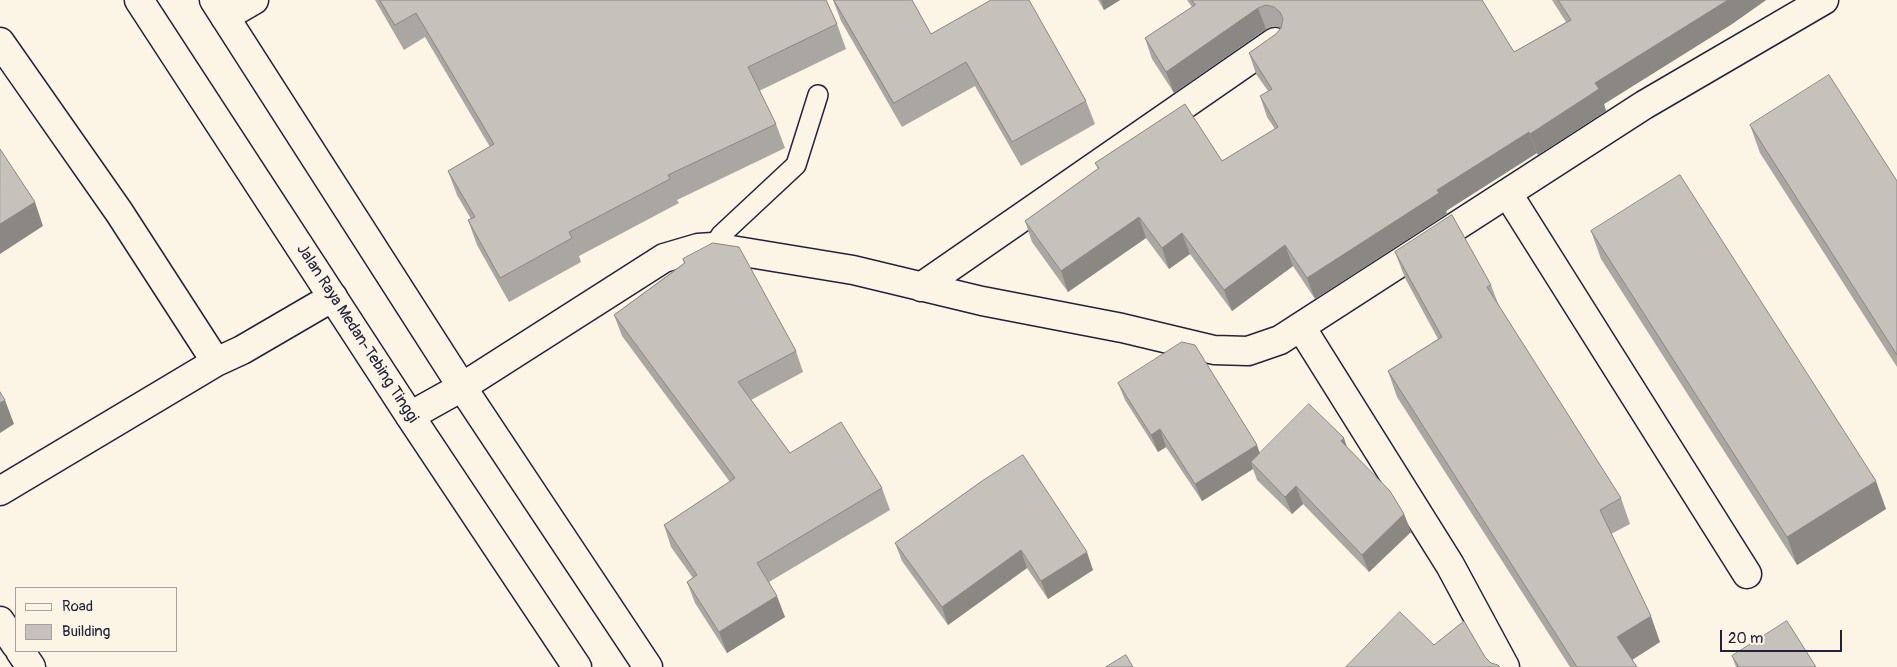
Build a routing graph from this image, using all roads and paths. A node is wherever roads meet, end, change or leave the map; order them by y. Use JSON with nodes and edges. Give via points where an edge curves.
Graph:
{"nodes":[{"id":1,"x":139,"y":0,"type":"edge"},
{"id":2,"x":254,"y":0,"type":"edge"},
{"id":3,"x":1824,"y":0,"type":"edge"},
{"id":4,"x":219,"y":8,"type":"edge"},
{"id":5,"x":0,"y":42,"type":"edge"},
{"id":6,"x":1275,"y":42,"type":"edge"},
{"id":7,"x":818,"y":95,"type":"dead end"},
{"id":8,"x":1508,"y":194,"type":"junction"},
{"id":9,"x":713,"y":247,"type":"junction"},
{"id":10,"x":921,"y":287,"type":"junction"},
{"id":11,"x":333,"y":297,"type":"junction"},
{"id":12,"x":1301,"y":327,"type":"junction"},
{"id":13,"x":216,"y":362,"type":"junction"},
{"id":14,"x":462,"y":387,"type":"junction"},
{"id":15,"x":410,"y":416,"type":"junction"},
{"id":16,"x":0,"y":491,"type":"edge"},
{"id":17,"x":1747,"y":574,"type":"dead end"},
{"id":18,"x":0,"y":621,"type":"edge"},
{"id":19,"x":15,"y":644,"type":"edge"},
{"id":20,"x":21,"y":652,"type":"edge"},
{"id":21,"x":30,"y":667,"type":"edge"},
{"id":22,"x":577,"y":667,"type":"edge"},
{"id":23,"x":648,"y":667,"type":"edge"},
{"id":24,"x":1505,"y":667,"type":"edge"}],
"edges":[{"from":1,"to":11,"type":"main road","name":"Jalan Raya Medan-Tebing Tinggi"},
{"from":2,"to":4,"type":"main road"},
{"from":3,"to":8,"type":"main road","via":[[1644,105]]},
{"from":4,"to":14,"type":"main road"},
{"from":5,"to":13,"type":"main road","via":[[119,212]]},
{"from":6,"to":10,"type":"main road"},
{"from":7,"to":9,"type":"lane","via":[[796,165],[721,235]]},
{"from":8,"to":12,"type":"main road"},
{"from":8,"to":17,"type":"main road"},
{"from":9,"to":10,"type":"main road","via":[[853,270]]},
{"from":9,"to":14,"type":"main road","via":[[664,258]]},
{"from":10,"to":12,"type":"main road","via":[[1214,350],[1248,351],[1280,340]]},
{"from":11,"to":13,"type":"main road"},
{"from":11,"to":15,"type":"main road","name":"Jalan Raya Medan-Tebing Tinggi"},
{"from":12,"to":24,"type":"main road","via":[[1450,565]]},
{"from":13,"to":16,"type":"main road"},
{"from":14,"to":15,"type":"main road"},
{"from":14,"to":23,"type":"main road"},
{"from":15,"to":22,"type":"main road","name":"Jalan Raya Medan-Tebing Tinggi"},
{"from":18,"to":19,"type":"main road"},
{"from":20,"to":21,"type":"main road"}]}
